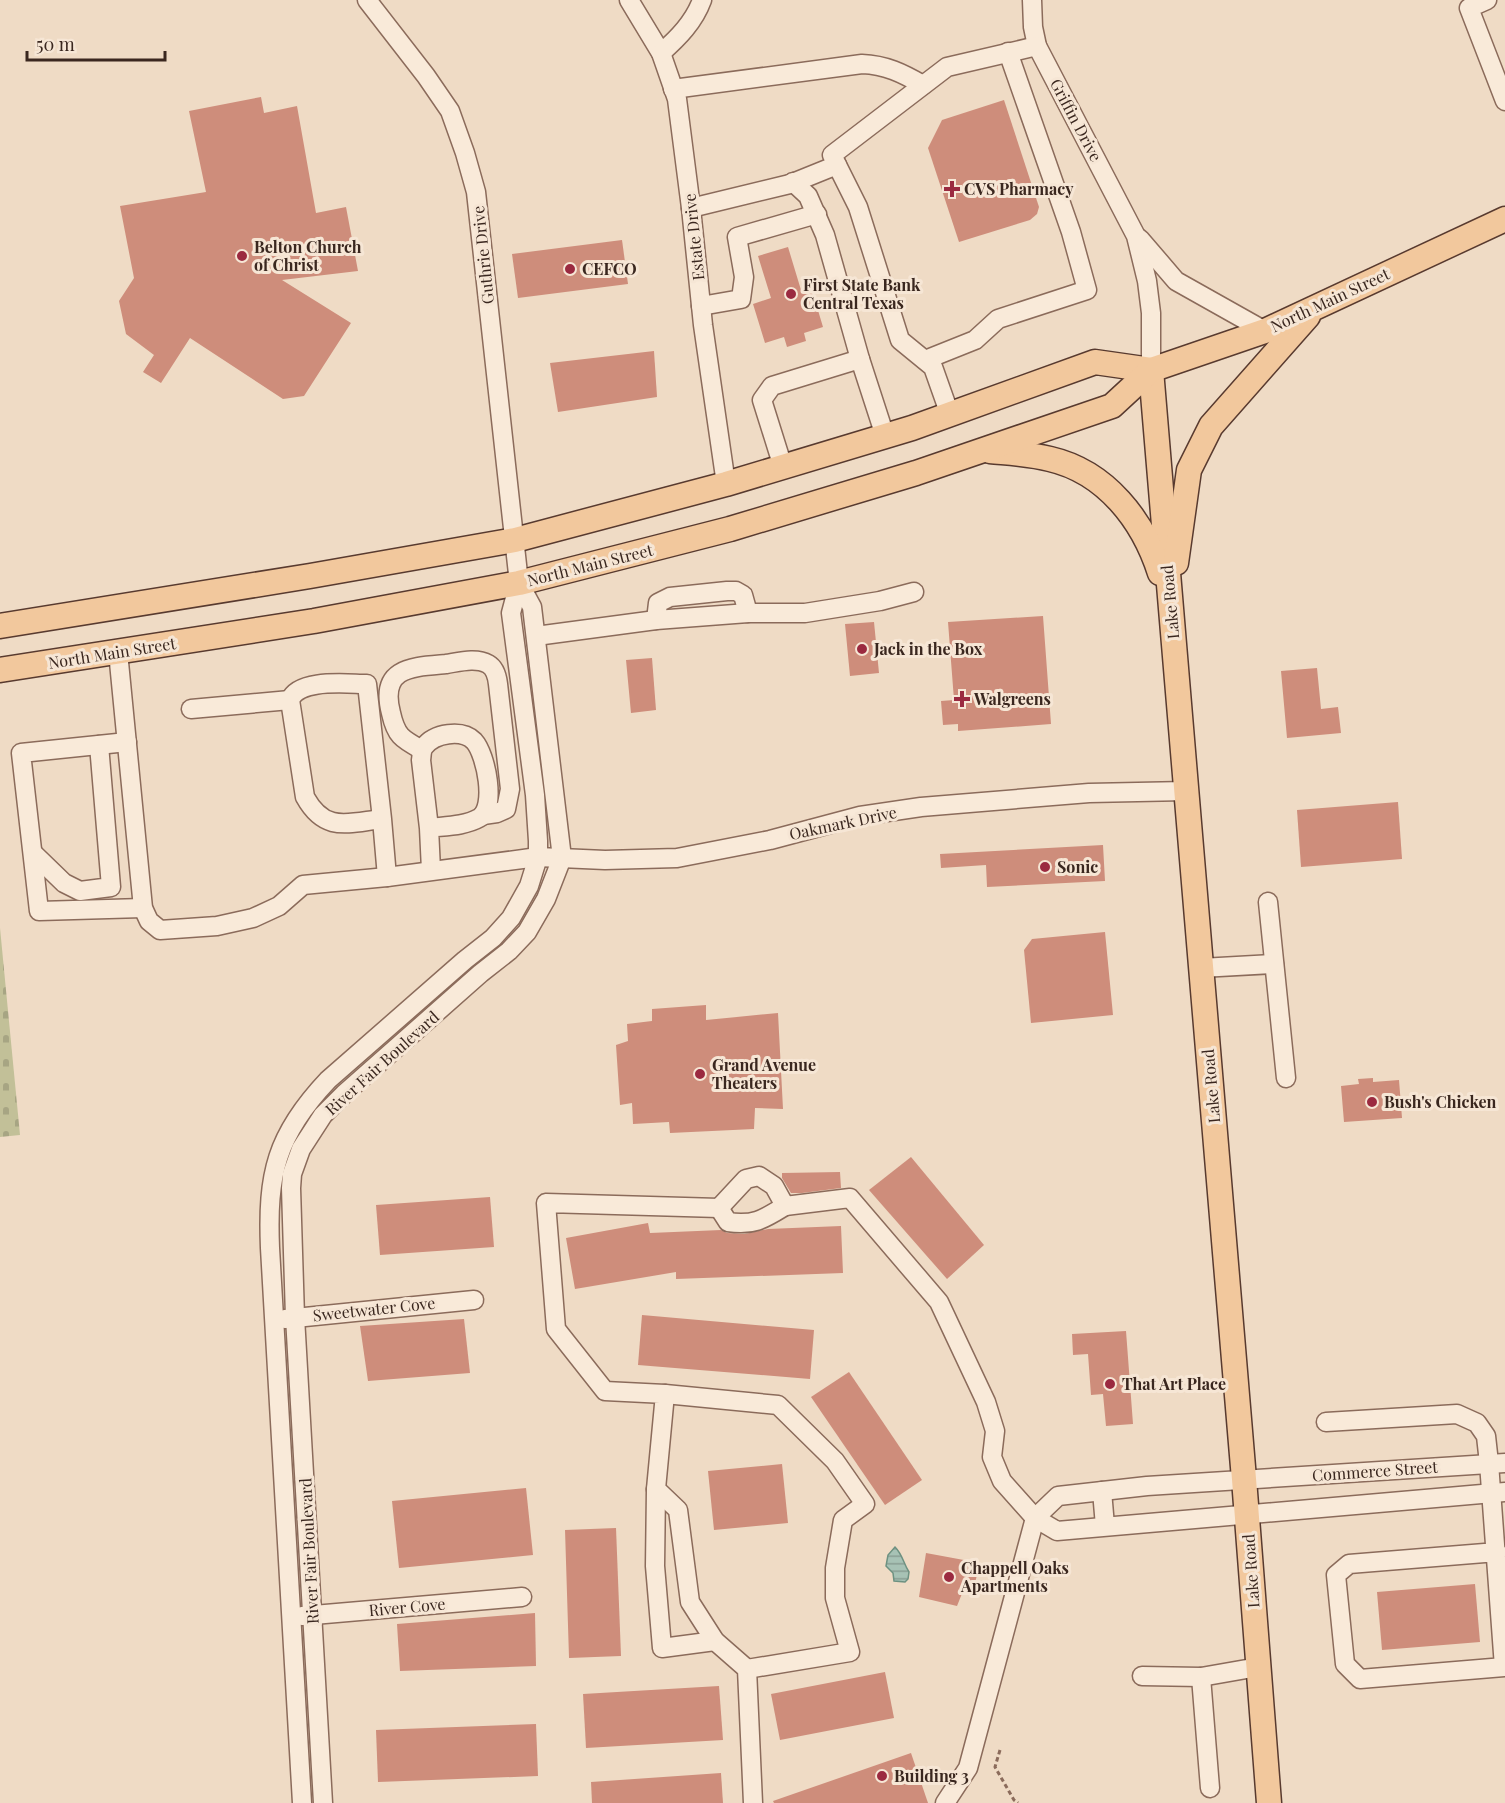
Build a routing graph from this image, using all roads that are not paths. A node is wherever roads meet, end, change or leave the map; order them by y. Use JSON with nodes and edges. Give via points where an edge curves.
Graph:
{"nodes":[{"id":1,"x":367,"y":0,"type":"edge"},
{"id":2,"x":629,"y":0,"type":"edge"},
{"id":3,"x":702,"y":0,"type":"edge"},
{"id":4,"x":1032,"y":0,"type":"edge"},
{"id":5,"x":1487,"y":0,"type":"edge"},
{"id":6,"x":1037,"y":46,"type":"junction"},
{"id":7,"x":1008,"y":52,"type":"junction"},
{"id":8,"x":661,"y":53,"type":"junction"},
{"id":9,"x":923,"y":85,"type":"junction"},
{"id":10,"x":673,"y":89,"type":"junction"},
{"id":11,"x":1505,"y":100,"type":"edge"},
{"id":12,"x":837,"y":165,"type":"junction"},
{"id":13,"x":793,"y":182,"type":"junction"},
{"id":14,"x":692,"y":208,"type":"junction"},
{"id":15,"x":817,"y":214,"type":"junction"},
{"id":16,"x":1505,"y":219,"type":"edge"},
{"id":17,"x":1136,"y":236,"type":"junction"},
{"id":18,"x":701,"y":306,"type":"junction"},
{"id":19,"x":1315,"y":309,"type":"junction"},
{"id":20,"x":1265,"y":331,"type":"junction"},
{"id":21,"x":860,"y":359,"type":"junction"},
{"id":22,"x":925,"y":360,"type":"junction"},
{"id":23,"x":1151,"y":370,"type":"junction"},
{"id":24,"x":950,"y":415,"type":"junction"},
{"id":25,"x":885,"y":436,"type":"junction"},
{"id":26,"x":983,"y":450,"type":"junction"},
{"id":27,"x":783,"y":467,"type":"junction"},
{"id":28,"x":726,"y":484,"type":"junction"},
{"id":29,"x":515,"y":540,"type":"junction"},
{"id":30,"x":519,"y":583,"type":"junction"},
{"id":31,"x":914,"y":592,"type":"dead end"},
{"id":32,"x":1170,"y":607,"type":"junction"},
{"id":33,"x":0,"y":626,"type":"edge"},
{"id":34,"x":536,"y":636,"type":"junction"},
{"id":35,"x":118,"y":652,"type":"junction"},
{"id":36,"x":0,"y":670,"type":"edge"},
{"id":37,"x":290,"y":700,"type":"junction"},
{"id":38,"x":191,"y":710,"type":"dead end"},
{"id":39,"x":127,"y":742,"type":"junction"},
{"id":40,"x":99,"y":745,"type":"junction"},
{"id":41,"x":422,"y":750,"type":"junction"},
{"id":42,"x":1186,"y":792,"type":"junction"},
{"id":43,"x":483,"y":815,"type":"junction"},
{"id":44,"x":382,"y":819,"type":"junction"},
{"id":45,"x":429,"y":828,"type":"junction"},
{"id":46,"x":33,"y":853,"type":"junction"},
{"id":47,"x":538,"y":857,"type":"junction"},
{"id":48,"x":562,"y":858,"type":"junction"},
{"id":49,"x":431,"y":870,"type":"junction"},
{"id":50,"x":387,"y":877,"type":"junction"},
{"id":51,"x":1268,"y":902,"type":"dead end"},
{"id":52,"x":143,"y":908,"type":"junction"},
{"id":53,"x":1274,"y":964,"type":"junction"},
{"id":54,"x":1201,"y":968,"type":"junction"},
{"id":55,"x":1286,"y":1078,"type":"dead end"},
{"id":56,"x":285,"y":1138,"type":"junction"},
{"id":57,"x":301,"y":1149,"type":"junction"},
{"id":58,"x":785,"y":1206,"type":"junction"},
{"id":59,"x":719,"y":1208,"type":"junction"},
{"id":60,"x":474,"y":1299,"type":"dead end"},
{"id":61,"x":295,"y":1317,"type":"junction"},
{"id":62,"x":274,"y":1320,"type":"junction"},
{"id":63,"x":665,"y":1394,"type":"junction"},
{"id":64,"x":1326,"y":1422,"type":"dead end"},
{"id":65,"x":1497,"y":1463,"type":"edge"},
{"id":66,"x":1244,"y":1479,"type":"junction"},
{"id":67,"x":656,"y":1489,"type":"junction"},
{"id":68,"x":1102,"y":1491,"type":"junction"},
{"id":69,"x":1499,"y":1492,"type":"edge"},
{"id":70,"x":1246,"y":1515,"type":"junction"},
{"id":71,"x":1035,"y":1518,"type":"junction"},
{"id":72,"x":1105,"y":1526,"type":"junction"},
{"id":73,"x":1497,"y":1552,"type":"junction"},
{"id":74,"x":522,"y":1597,"type":"dead end"},
{"id":75,"x":1503,"y":1603,"type":"edge"},
{"id":76,"x":293,"y":1616,"type":"junction"},
{"id":77,"x":312,"y":1616,"type":"junction"},
{"id":78,"x":715,"y":1641,"type":"junction"},
{"id":79,"x":1504,"y":1650,"type":"edge"},
{"id":80,"x":1258,"y":1667,"type":"junction"},
{"id":81,"x":747,"y":1669,"type":"junction"},
{"id":82,"x":1142,"y":1676,"type":"dead end"},
{"id":83,"x":1201,"y":1677,"type":"junction"},
{"id":84,"x":1210,"y":1788,"type":"dead end"},
{"id":85,"x":302,"y":1803,"type":"edge"},
{"id":86,"x":323,"y":1803,"type":"edge"},
{"id":87,"x":753,"y":1803,"type":"edge"},
{"id":88,"x":945,"y":1803,"type":"edge"},
{"id":89,"x":1269,"y":1803,"type":"edge"}],
"edges":[{"from":1,"to":29,"type":"street","name":"Guthrie Drive","via":[[450,111],[476,192]]},
{"from":2,"to":8,"type":"street","name":"Estate Drive"},
{"from":3,"to":8,"type":"street","via":[[681,36]]},
{"from":4,"to":6,"type":"street","name":"Griffin Drive"},
{"from":5,"to":11,"type":"street","via":[[1469,8]]},
{"from":6,"to":7,"type":"street"},
{"from":6,"to":17,"type":"street","name":"Griffin Drive"},
{"from":7,"to":9,"type":"street","via":[[947,67]]},
{"from":7,"to":22,"type":"street","via":[[1071,232],[1087,290],[998,319],[975,340]]},
{"from":8,"to":10,"type":"street","name":"Estate Drive"},
{"from":9,"to":10,"type":"street","via":[[896,70],[862,63]]},
{"from":9,"to":12,"type":"street","via":[[832,155]]},
{"from":10,"to":14,"type":"street","name":"Estate Drive"},
{"from":12,"to":13,"type":"street"},
{"from":12,"to":22,"type":"street","via":[[858,207],[900,340]]},
{"from":13,"to":14,"type":"street"},
{"from":13,"to":15,"type":"street","via":[[808,196]]},
{"from":14,"to":18,"type":"street","name":"Estate Drive"},
{"from":15,"to":18,"type":"street","via":[[737,237],[744,277],[741,299]]},
{"from":15,"to":21,"type":"street"},
{"from":16,"to":19,"type":"main road","name":"North Main Street"},
{"from":17,"to":20,"type":"street","name":"Griffin Drive","via":[[1176,281]]},
{"from":17,"to":23,"type":"street","name":"Griffin Drive","via":[[1151,313]]},
{"from":18,"to":28,"type":"street","name":"Estate Drive"},
{"from":19,"to":20,"type":"main road","name":"North Main Street"},
{"from":19,"to":32,"type":"main road","via":[[1211,426],[1189,470]]},
{"from":20,"to":23,"type":"main road","name":"North Main Street"},
{"from":21,"to":25,"type":"street"},
{"from":21,"to":27,"type":"street","via":[[772,386],[762,400]]},
{"from":22,"to":24,"type":"street","via":[[933,367]]},
{"from":23,"to":24,"type":"main road","name":"North Main Street","via":[[1095,362]]},
{"from":23,"to":26,"type":"main road","name":"North Main Street","via":[[1112,406]]},
{"from":23,"to":32,"type":"main road","name":"Lake Road"},
{"from":24,"to":25,"type":"main road","name":"North Main Street"},
{"from":25,"to":27,"type":"main road","name":"North Main Street"},
{"from":26,"to":30,"type":"main road","name":"North Main Street","via":[[730,529]]},
{"from":26,"to":32,"type":"main road","via":[[1051,459],[1078,469],[1107,488],[1134,518],[1151,548]]},
{"from":27,"to":28,"type":"main road","name":"North Main Street"},
{"from":28,"to":29,"type":"main road","name":"North Main Street"},
{"from":29,"to":30,"type":"street","name":"River Fair Boulevard"},
{"from":29,"to":33,"type":"main road","name":"North Main Street"},
{"from":30,"to":34,"type":"street","name":"River Fair Boulevard","via":[[532,607]]},
{"from":30,"to":35,"type":"main road","name":"North Main Street"},
{"from":30,"to":47,"type":"street","name":"River Fair Boulevard","via":[[511,613],[535,795]]},
{"from":31,"to":34,"type":"street","via":[[805,613],[656,620]]},
{"from":32,"to":42,"type":"main road","name":"Lake Road"},
{"from":34,"to":48,"type":"street","name":"River Fair Boulevard"},
{"from":35,"to":36,"type":"main road","name":"North Main Street"},
{"from":35,"to":39,"type":"street"},
{"from":37,"to":38,"type":"street"},
{"from":37,"to":44,"type":"street","via":[[305,797],[314,812],[339,824]]},
{"from":37,"to":44,"type":"street","via":[[301,688],[330,683],[368,684]]},
{"from":39,"to":40,"type":"street"},
{"from":39,"to":52,"type":"street"},
{"from":40,"to":46,"type":"street","via":[[21,753]]},
{"from":40,"to":46,"type":"street","via":[[111,887],[80,891],[64,883]]},
{"from":41,"to":43,"type":"street","via":[[439,737],[456,734],[473,740],[482,755],[489,791]]},
{"from":41,"to":43,"type":"street","via":[[404,740],[394,727],[389,684],[395,676],[416,667],[476,660],[486,663],[495,671],[498,684],[510,789],[506,809]]},
{"from":41,"to":45,"type":"street"},
{"from":42,"to":48,"type":"street","name":"Oakmark Drive","via":[[1089,793],[921,807],[860,816],[770,840],[678,858]]},
{"from":42,"to":54,"type":"main road","name":"Lake Road"},
{"from":43,"to":45,"type":"street","via":[[466,823]]},
{"from":44,"to":50,"type":"street"},
{"from":45,"to":49,"type":"street"},
{"from":46,"to":52,"type":"street","via":[[39,911]]},
{"from":47,"to":48,"type":"street","name":"Oakmark Drive"},
{"from":47,"to":49,"type":"street","name":"Oakmark Drive"},
{"from":47,"to":56,"type":"street","name":"River Fair Boulevard","via":[[529,886],[505,925],[328,1080],[307,1102]]},
{"from":48,"to":57,"type":"street","name":"River Fair Boulevard","via":[[546,899],[527,932],[344,1094]]},
{"from":49,"to":50,"type":"street","name":"Oakmark Drive"},
{"from":50,"to":52,"type":"street","name":"Oakmark Drive","via":[[303,885],[279,906],[253,918],[217,926],[160,930],[149,921]]},
{"from":51,"to":53,"type":"street"},
{"from":53,"to":54,"type":"street"},
{"from":53,"to":55,"type":"street"},
{"from":54,"to":66,"type":"main road","name":"Lake Road"},
{"from":56,"to":57,"type":"street"},
{"from":56,"to":62,"type":"street","name":"River Fair Boulevard","via":[[276,1160],[269,1220]]},
{"from":57,"to":61,"type":"street","name":"River Fair Boulevard","via":[[291,1188]]},
{"from":58,"to":59,"type":"street","via":[[762,1221],[742,1225],[728,1222]]},
{"from":58,"to":59,"type":"street","via":[[774,1186],[759,1176],[746,1179]]},
{"from":58,"to":71,"type":"street","via":[[850,1198],[939,1302],[986,1402],[995,1431],[992,1458],[1002,1481]]},
{"from":59,"to":63,"type":"street","via":[[546,1203],[556,1329],[605,1391]]},
{"from":60,"to":61,"type":"street","name":"Sweetwater Cove"},
{"from":61,"to":62,"type":"street","name":"Sweetwater Cove"},
{"from":61,"to":77,"type":"street","name":"River Fair Boulevard"},
{"from":62,"to":76,"type":"street","name":"River Fair Boulevard"},
{"from":63,"to":67,"type":"street"},
{"from":63,"to":81,"type":"street","via":[[778,1405],[835,1461],[865,1504],[843,1520],[836,1568],[835,1598],[850,1652]]},
{"from":64,"to":65,"type":"street","via":[[1457,1414],[1477,1423]]},
{"from":65,"to":66,"type":"street","name":"Commerce Street"},
{"from":65,"to":69,"type":"street"},
{"from":66,"to":68,"type":"street","name":"Commerce Street"},
{"from":66,"to":70,"type":"main road","name":"Lake Road"},
{"from":67,"to":78,"type":"street","via":[[678,1510],[690,1602]]},
{"from":67,"to":78,"type":"street","via":[[655,1566],[662,1648]]},
{"from":68,"to":71,"type":"street","name":"Commerce Street","via":[[1058,1496]]},
{"from":68,"to":72,"type":"street"},
{"from":69,"to":70,"type":"street"},
{"from":69,"to":73,"type":"street"},
{"from":70,"to":72,"type":"street"},
{"from":70,"to":80,"type":"main road","name":"Lake Road"},
{"from":71,"to":72,"type":"street","via":[[1057,1531]]},
{"from":71,"to":88,"type":"street","via":[[968,1768]]},
{"from":73,"to":75,"type":"street"},
{"from":73,"to":79,"type":"street","via":[[1349,1564],[1336,1575],[1345,1664],[1360,1679],[1504,1667]]},
{"from":74,"to":77,"type":"street","name":"River Cove"},
{"from":75,"to":79,"type":"street"},
{"from":76,"to":77,"type":"street","name":"River Cove"},
{"from":76,"to":85,"type":"street","name":"River Fair Boulevard"},
{"from":77,"to":86,"type":"street","name":"River Fair Boulevard"},
{"from":78,"to":81,"type":"street"},
{"from":80,"to":83,"type":"street"},
{"from":80,"to":89,"type":"main road","name":"Lake Road"},
{"from":81,"to":87,"type":"street"},
{"from":82,"to":83,"type":"street"},
{"from":83,"to":84,"type":"street"}]}
